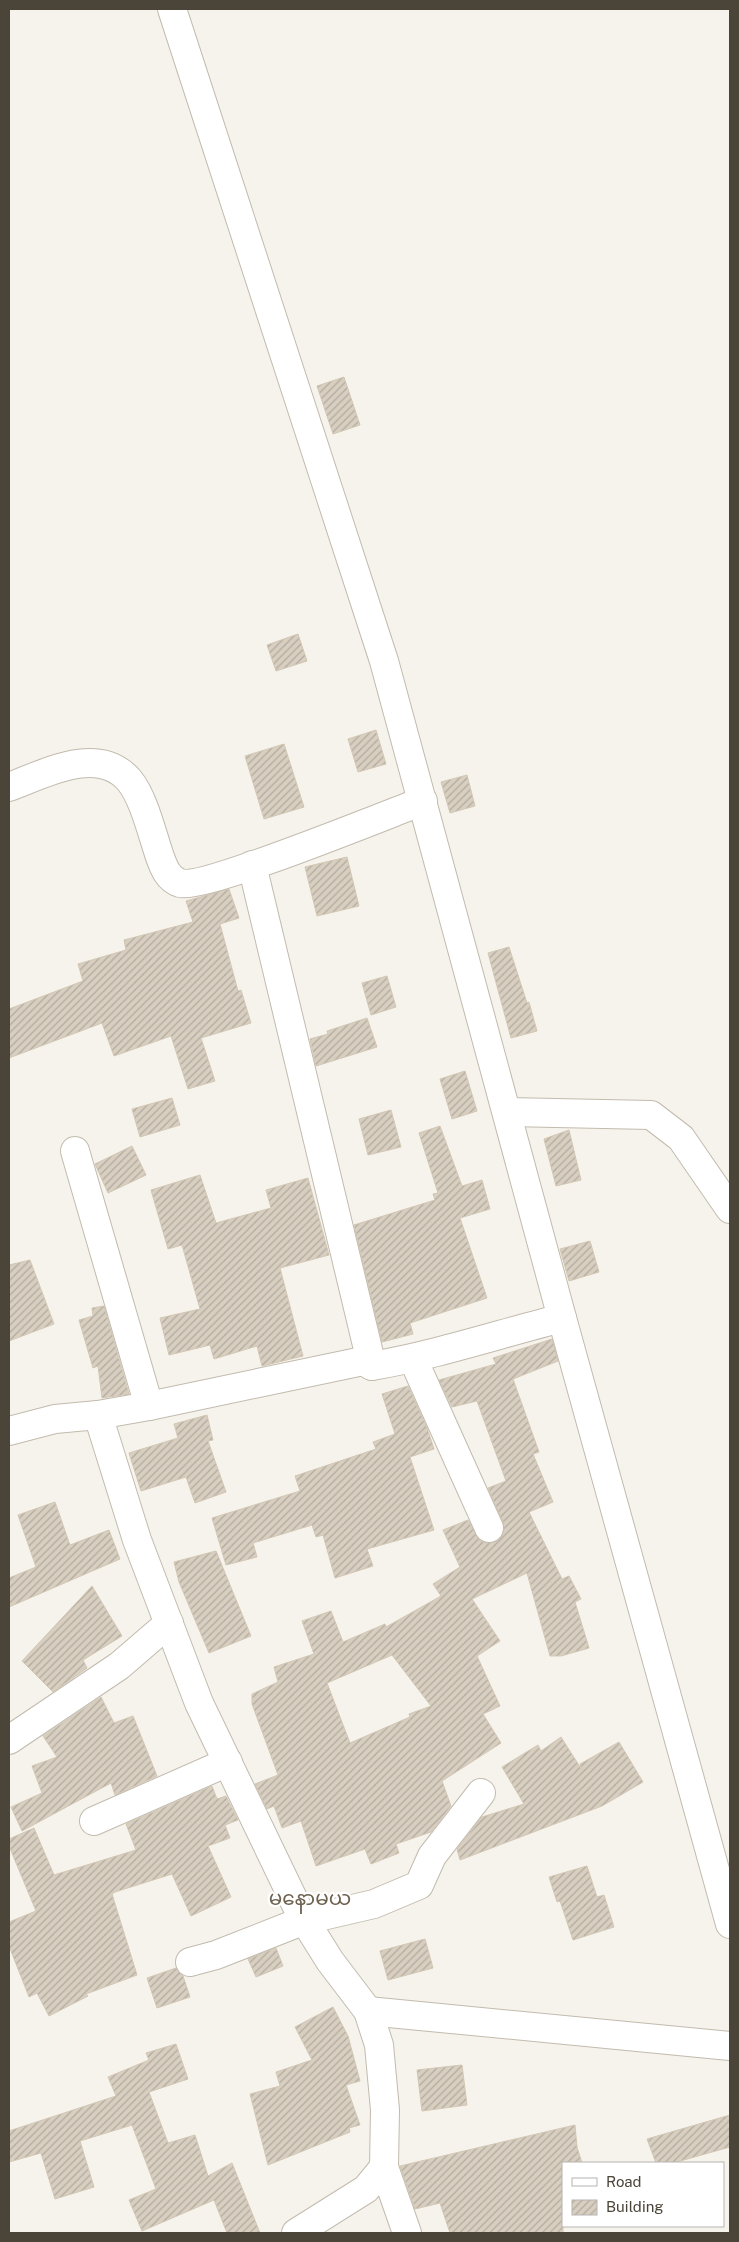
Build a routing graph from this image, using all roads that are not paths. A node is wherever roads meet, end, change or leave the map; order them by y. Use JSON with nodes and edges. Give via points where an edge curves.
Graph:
{"nodes":[{"id":1,"x":172,"y":9,"type":"edge"},
{"id":2,"x":9,"y":786,"type":"edge"},
{"id":3,"x":423,"y":801,"type":"junction"},
{"id":4,"x":252,"y":865,"type":"junction"},
{"id":5,"x":508,"y":1112,"type":"junction"},
{"id":6,"x":75,"y":1151,"type":"dead end"},
{"id":7,"x":730,"y":1209,"type":"edge"},
{"id":8,"x":562,"y":1318,"type":"junction"},
{"id":9,"x":413,"y":1359,"type":"junction"},
{"id":10,"x":372,"y":1366,"type":"junction"},
{"id":11,"x":149,"y":1406,"type":"junction"},
{"id":12,"x":98,"y":1414,"type":"junction"},
{"id":13,"x":9,"y":1431,"type":"edge"},
{"id":14,"x":489,"y":1528,"type":"dead end"},
{"id":15,"x":169,"y":1623,"type":"junction"},
{"id":16,"x":9,"y":1740,"type":"edge"},
{"id":17,"x":228,"y":1762,"type":"junction"},
{"id":18,"x":481,"y":1793,"type":"dead end"},
{"id":19,"x":94,"y":1821,"type":"dead end"},
{"id":20,"x":305,"y":1920,"type":"junction"},
{"id":21,"x":730,"y":1924,"type":"edge"},
{"id":22,"x":190,"y":1962,"type":"dead end"},
{"id":23,"x":368,"y":2011,"type":"junction"},
{"id":24,"x":730,"y":2046,"type":"edge"},
{"id":25,"x":384,"y":2167,"type":"junction"},
{"id":26,"x":296,"y":2233,"type":"edge"},
{"id":27,"x":407,"y":2233,"type":"edge"}],
"edges":[{"from":1,"to":3,"type":"street","via":[[384,661]]},
{"from":2,"to":4,"type":"street","via":[[71,765],[91,762],[110,766],[128,780],[138,797],[164,868],[171,878],[181,883],[202,881]]},
{"from":3,"to":4,"type":"street"},
{"from":3,"to":5,"type":"street"},
{"from":4,"to":10,"type":"street"},
{"from":5,"to":7,"type":"street","via":[[651,1115],[681,1138]]},
{"from":5,"to":8,"type":"street"},
{"from":6,"to":11,"type":"street"},
{"from":8,"to":9,"type":"street"},
{"from":8,"to":21,"type":"street"},
{"from":9,"to":10,"type":"street"},
{"from":9,"to":14,"type":"street"},
{"from":10,"to":11,"type":"street","via":[[363,1361]]},
{"from":11,"to":12,"type":"street"},
{"from":12,"to":13,"type":"street","via":[[55,1419]]},
{"from":12,"to":15,"type":"street","via":[[137,1540]]},
{"from":15,"to":16,"type":"street","via":[[119,1666]]},
{"from":15,"to":17,"type":"street","via":[[199,1703]]},
{"from":17,"to":19,"type":"street"},
{"from":17,"to":20,"type":"street"},
{"from":18,"to":20,"type":"street","via":[[432,1856],[419,1885],[374,1904]]},
{"from":20,"to":22,"type":"street"},
{"from":20,"to":23,"type":"street","via":[[330,1961]]},
{"from":23,"to":24,"type":"street"},
{"from":23,"to":25,"type":"street","via":[[379,2045],[385,2110]]},
{"from":25,"to":26,"type":"street","via":[[366,2189]]},
{"from":25,"to":27,"type":"street"}]}
